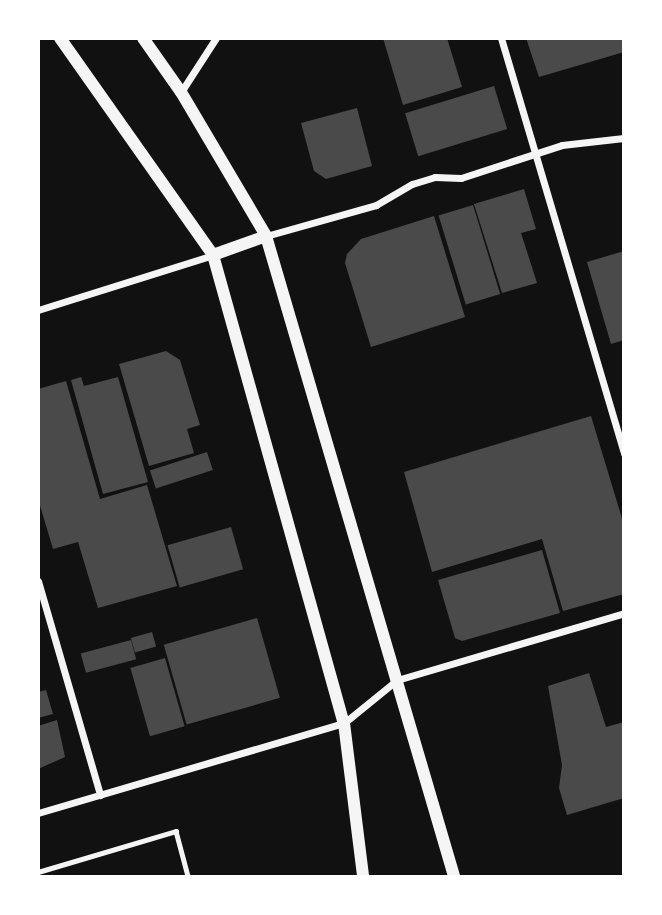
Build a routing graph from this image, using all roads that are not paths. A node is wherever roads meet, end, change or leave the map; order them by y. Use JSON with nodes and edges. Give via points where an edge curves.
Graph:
{"nodes":[{"id":1,"x":60,"y":38,"type":"edge"},
{"id":2,"x":142,"y":38,"type":"edge"},
{"id":3,"x":216,"y":38,"type":"edge"},
{"id":4,"x":501,"y":38,"type":"edge"},
{"id":5,"x":181,"y":92,"type":"junction"},
{"id":6,"x":624,"y":138,"type":"edge"},
{"id":7,"x":536,"y":157,"type":"junction"},
{"id":8,"x":266,"y":236,"type":"junction"},
{"id":9,"x":213,"y":255,"type":"junction"},
{"id":10,"x":38,"y":310,"type":"edge"},
{"id":11,"x":624,"y":454,"type":"edge"},
{"id":12,"x":38,"y":581,"type":"edge"},
{"id":13,"x":624,"y":613,"type":"edge"},
{"id":14,"x":397,"y":680,"type":"junction"},
{"id":15,"x":344,"y":723,"type":"junction"},
{"id":16,"x":100,"y":795,"type":"junction"},
{"id":17,"x":38,"y":813,"type":"edge"},
{"id":18,"x":363,"y":877,"type":"edge"},
{"id":19,"x":454,"y":877,"type":"edge"}],
"edges":[{"from":1,"to":9,"type":"street"},
{"from":2,"to":5,"type":"street"},
{"from":3,"to":5,"type":"street"},
{"from":4,"to":7,"type":"street"},
{"from":5,"to":8,"type":"street"},
{"from":6,"to":7,"type":"street","via":[[562,145]]},
{"from":7,"to":8,"type":"street","via":[[461,178],[435,177],[412,184],[376,205]]},
{"from":7,"to":11,"type":"street"},
{"from":8,"to":9,"type":"street"},
{"from":8,"to":14,"type":"street"},
{"from":9,"to":10,"type":"street"},
{"from":9,"to":15,"type":"street"},
{"from":12,"to":16,"type":"street"},
{"from":13,"to":14,"type":"street"},
{"from":14,"to":15,"type":"street"},
{"from":14,"to":19,"type":"street"},
{"from":15,"to":16,"type":"street"},
{"from":15,"to":18,"type":"street"},
{"from":16,"to":17,"type":"street"}]}
